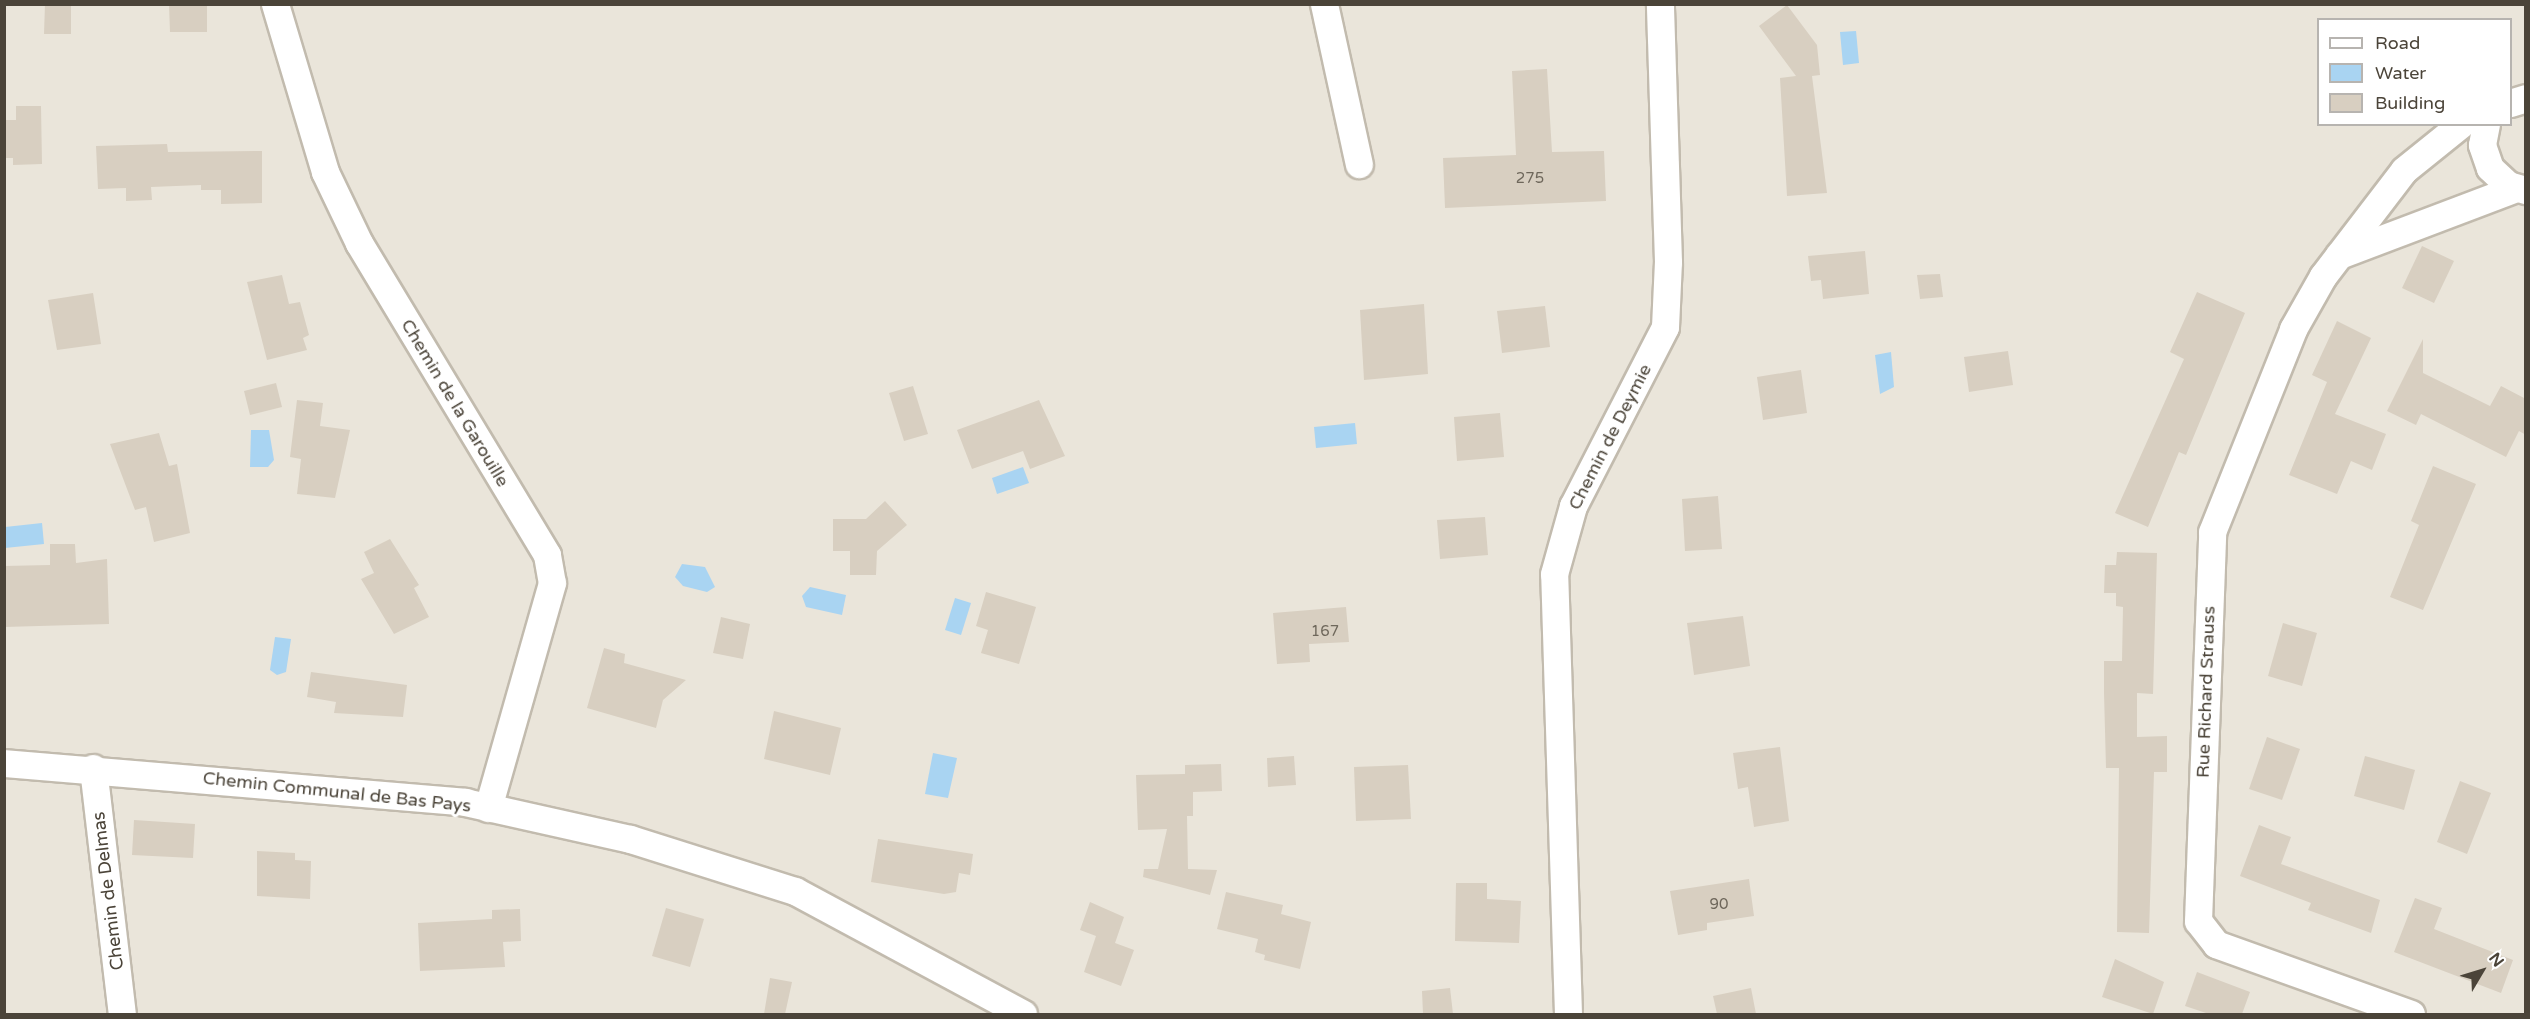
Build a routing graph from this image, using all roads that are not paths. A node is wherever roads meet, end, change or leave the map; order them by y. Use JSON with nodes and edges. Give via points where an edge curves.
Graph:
{"nodes":[{"id":1,"x":275,"y":4,"type":"edge"},
{"id":2,"x":1324,"y":4,"type":"edge"},
{"id":3,"x":1660,"y":4,"type":"edge"},
{"id":4,"x":2459,"y":126,"type":"edge"},
{"id":5,"x":2486,"y":126,"type":"edge"},
{"id":6,"x":1359,"y":164,"type":"dead end"},
{"id":7,"x":2521,"y":189,"type":"edge"},
{"id":8,"x":2339,"y":255,"type":"junction"},
{"id":9,"x":4,"y":763,"type":"edge"},
{"id":10,"x":93,"y":768,"type":"junction"},
{"id":11,"x":488,"y":808,"type":"junction"},
{"id":12,"x":122,"y":1014,"type":"edge"},
{"id":13,"x":1023,"y":1014,"type":"edge"},
{"id":14,"x":1568,"y":1014,"type":"edge"},
{"id":15,"x":2411,"y":1014,"type":"edge"}],
"edges":[{"from":1,"to":11,"type":"street","name":"Chemin de la Garouille","via":[[326,172],[359,243],[547,555],[552,584]]},
{"from":2,"to":6,"type":"street"},
{"from":3,"to":14,"type":"street","name":"Chemin de Deymie","via":[[1668,262],[1665,327],[1573,506],[1554,574]]},
{"from":4,"to":8,"type":"street","name":"Rue Richard Strauss","via":[[2404,170]]},
{"from":5,"to":7,"type":"street","via":[[2482,145],[2490,168]]},
{"from":7,"to":8,"type":"street"},
{"from":8,"to":15,"type":"street","name":"Rue Richard Strauss","via":[[2293,329],[2212,532],[2198,921],[2216,944]]},
{"from":9,"to":10,"type":"street","name":"Chemin Communal de Bas Pays"},
{"from":10,"to":11,"type":"street","name":"Chemin Communal de Bas Pays"},
{"from":10,"to":12,"type":"street","name":"Chemin de Delmas"},
{"from":11,"to":13,"type":"street","name":"Chemin Communal de Bas Pays","via":[[630,839],[795,891]]}]}
